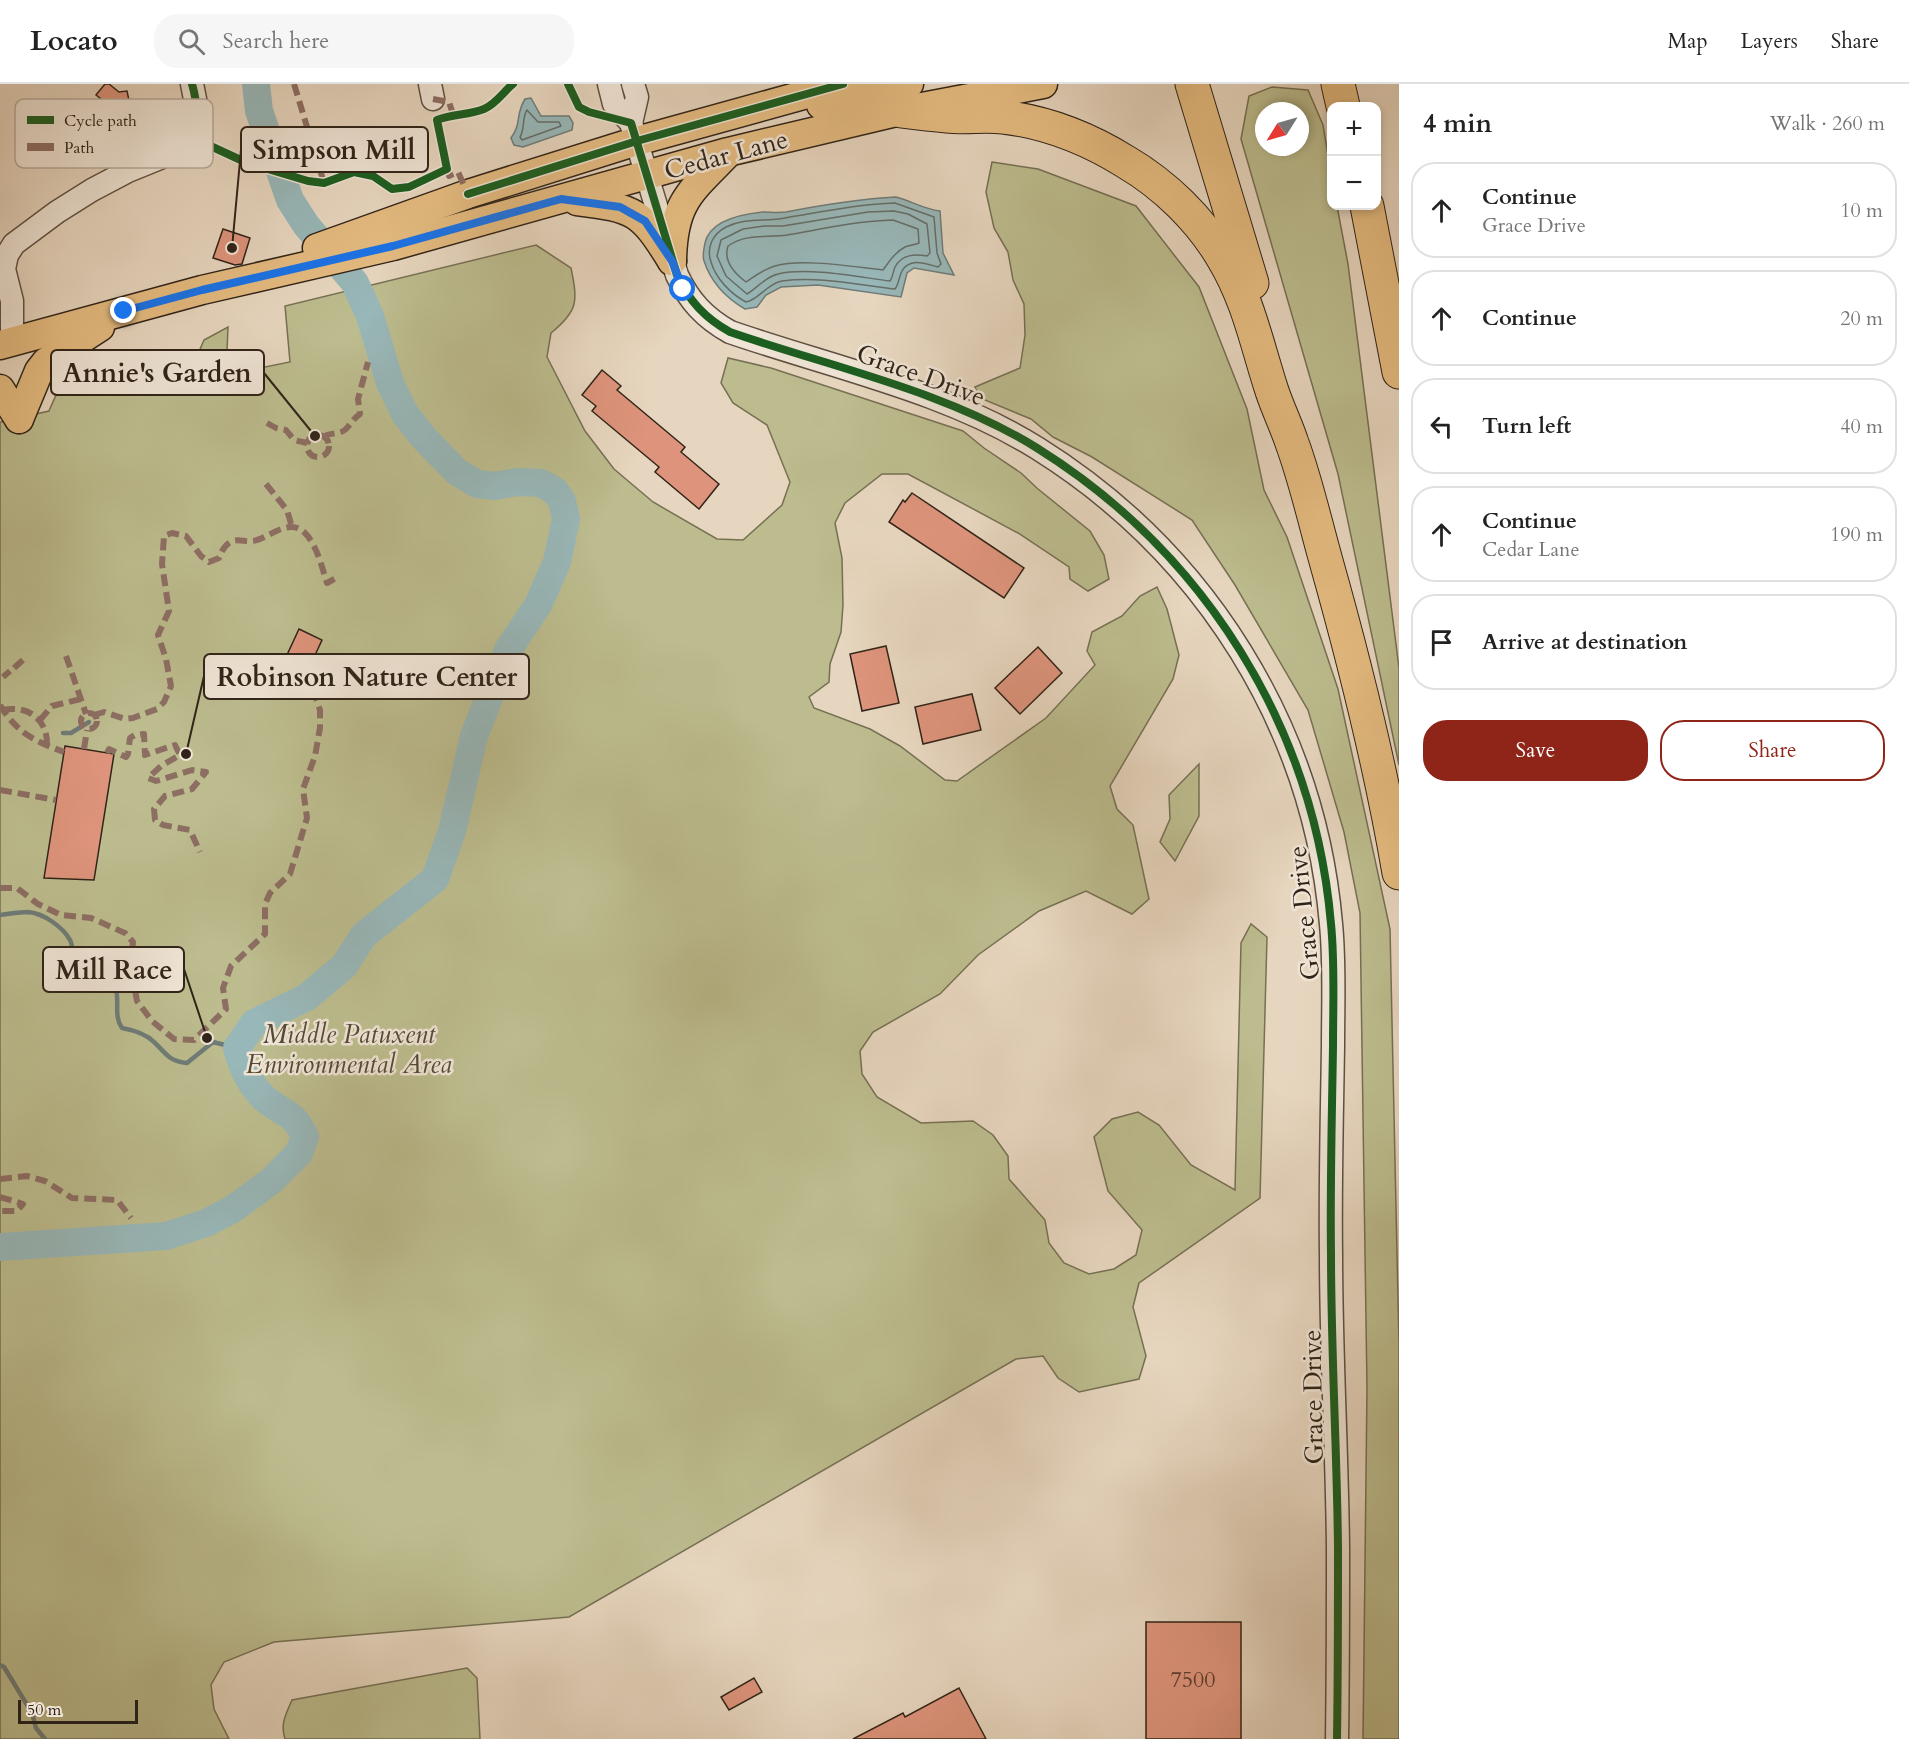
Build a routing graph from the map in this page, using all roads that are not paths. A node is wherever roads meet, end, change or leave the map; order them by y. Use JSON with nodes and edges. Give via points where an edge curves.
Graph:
{"nodes":[{"id":1,"x":192,"y":84,"type":"edge"},
{"id":2,"x":609,"y":84,"type":"edge"},
{"id":3,"x":633,"y":84,"type":"edge"},
{"id":4,"x":843,"y":84,"type":"edge"},
{"id":5,"x":1043,"y":84,"type":"edge"},
{"id":6,"x":1192,"y":84,"type":"edge"},
{"id":7,"x":1338,"y":84,"type":"edge"},
{"id":8,"x":905,"y":98,"type":"edge"},
{"id":9,"x":194,"y":99,"type":"edge"},
{"id":10,"x":1342,"y":102,"type":"edge"},
{"id":11,"x":639,"y":149,"type":"junction"},
{"id":12,"x":728,"y":152,"type":"junction"},
{"id":13,"x":135,"y":168,"type":"edge"},
{"id":14,"x":561,"y":199,"type":"junction"},
{"id":15,"x":1368,"y":210,"type":"edge"},
{"id":16,"x":672,"y":261,"type":"junction"},
{"id":17,"x":202,"y":290,"type":"junction"},
{"id":18,"x":124,"y":311,"type":"junction"},
{"id":19,"x":6,"y":343,"type":"edge"},
{"id":20,"x":1399,"y":372,"type":"edge"},
{"id":21,"x":0,"y":389,"type":"edge"},
{"id":22,"x":1293,"y":444,"type":"junction"},
{"id":23,"x":1399,"y":873,"type":"edge"},
{"id":24,"x":1337,"y":1739,"type":"edge"}],
"edges":[{"from":1,"to":9,"type":"street"},
{"from":2,"to":11,"type":"street","via":[[614,104]]},
{"from":3,"to":11,"type":"street"},
{"from":4,"to":11,"type":"main road","name":"Cedar Lane"},
{"from":5,"to":8,"type":"main road","name":"Cedar Lane"},
{"from":6,"to":22,"type":"highway","via":[[1265,325]]},
{"from":7,"to":10,"type":"highway"},
{"from":8,"to":11,"type":"main road","via":[[824,104]]},
{"from":8,"to":12,"type":"main road","name":"Cedar Lane"},
{"from":8,"to":22,"type":"highway","via":[[949,117],[1035,123],[1095,144],[1155,181],[1181,204],[1206,233],[1239,288]]},
{"from":11,"to":12,"type":"main road","name":"Cedar Lane"},
{"from":11,"to":14,"type":"main road","name":"Cedar Lane"},
{"from":11,"to":16,"type":"street","name":"Grace Drive"},
{"from":11,"to":17,"type":"main road","name":"Cedar Lane","via":[[468,194]]},
{"from":12,"to":16,"type":"main road","via":[[682,205],[675,222]]},
{"from":13,"to":19,"type":"street","via":[[92,190],[14,244],[4,268],[12,301]]},
{"from":14,"to":16,"type":"main road","via":[[610,205],[631,212],[645,221]]},
{"from":14,"to":17,"type":"main road","name":"Cedar Lane","via":[[393,246]]},
{"from":15,"to":20,"type":"highway"},
{"from":16,"to":24,"type":"street","name":"Grace Drive","via":[[694,304],[730,332],[941,400],[987,420],[1078,475],[1127,514],[1190,580],[1244,656],[1279,722],[1317,836],[1331,924],[1330,1256],[1338,1547]]},
{"from":17,"to":18,"type":"main road","name":"Cedar Lane"},
{"from":18,"to":19,"type":"main road","name":"Cedar Lane"},
{"from":18,"to":21,"type":"main road","via":[[46,362],[19,419]]},
{"from":22,"to":23,"type":"highway","via":[[1376,749]]}]}
